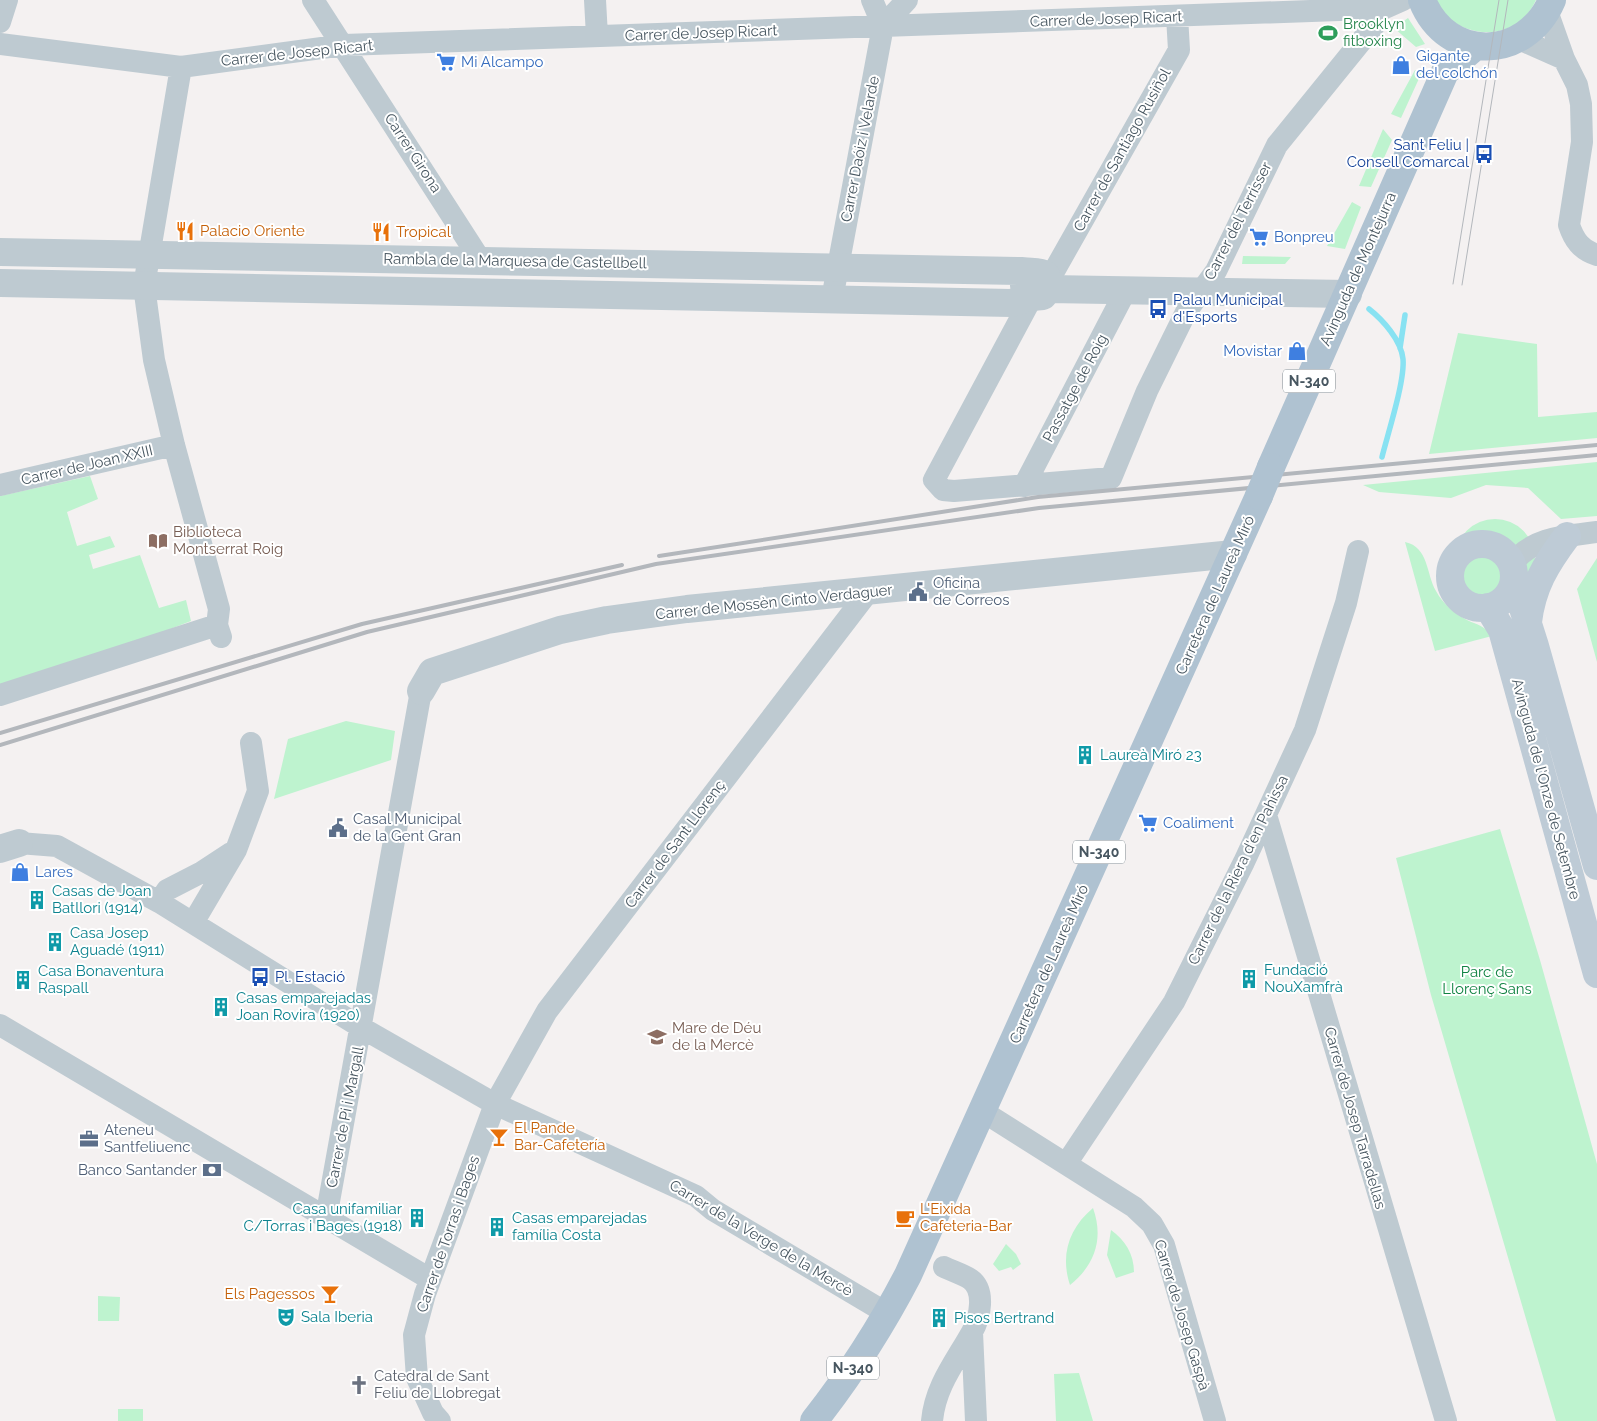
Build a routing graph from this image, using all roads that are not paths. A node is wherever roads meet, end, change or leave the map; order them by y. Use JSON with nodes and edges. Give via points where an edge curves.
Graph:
{"nodes":[{"id":1,"x":7,"y":0,"type":"edge"},
{"id":2,"x":313,"y":0,"type":"edge"},
{"id":3,"x":596,"y":0,"type":"edge"},
{"id":4,"x":872,"y":0,"type":"edge"},
{"id":5,"x":907,"y":0,"type":"edge"},
{"id":6,"x":1403,"y":0,"type":"edge"},
{"id":7,"x":1422,"y":0,"type":"edge"},
{"id":8,"x":1549,"y":5,"type":"edge"},
{"id":9,"x":1374,"y":9,"type":"junction"},
{"id":10,"x":1176,"y":16,"type":"junction"},
{"id":11,"x":0,"y":22,"type":"edge"},
{"id":12,"x":1436,"y":24,"type":"junction"},
{"id":13,"x":883,"y":26,"type":"junction"},
{"id":14,"x":597,"y":36,"type":"junction"},
{"id":15,"x":1519,"y":39,"type":"junction"},
{"id":16,"x":0,"y":44,"type":"edge"},
{"id":17,"x":344,"y":45,"type":"junction"},
{"id":18,"x":1476,"y":46,"type":"junction"},
{"id":19,"x":1564,"y":59,"type":"junction"},
{"id":20,"x":181,"y":67,"type":"junction"},
{"id":21,"x":1445,"y":72,"type":"junction"},
{"id":22,"x":0,"y":252,"type":"edge"},
{"id":23,"x":149,"y":254,"type":"junction"},
{"id":24,"x":1597,"y":255,"type":"edge"},
{"id":25,"x":481,"y":261,"type":"junction"},
{"id":26,"x":837,"y":267,"type":"junction"},
{"id":27,"x":0,"y":283,"type":"edge"},
{"id":28,"x":144,"y":286,"type":"junction"},
{"id":29,"x":1038,"y":286,"type":"junction"},
{"id":30,"x":1126,"y":290,"type":"junction"},
{"id":31,"x":1201,"y":291,"type":"junction"},
{"id":32,"x":1348,"y":294,"type":"junction"},
{"id":33,"x":832,"y":299,"type":"junction"},
{"id":34,"x":174,"y":445,"type":"junction"},
{"id":35,"x":1272,"y":467,"type":"joint"},
{"id":36,"x":0,"y":485,"type":"edge"},
{"id":37,"x":1024,"y":486,"type":"junction"},
{"id":38,"x":1597,"y":532,"type":"edge"},
{"id":39,"x":1566,"y":536,"type":"junction"},
{"id":40,"x":1358,"y":550,"type":"dead end"},
{"id":41,"x":1233,"y":554,"type":"junction"},
{"id":42,"x":1513,"y":572,"type":"junction"},
{"id":43,"x":868,"y":592,"type":"junction"},
{"id":44,"x":1488,"y":607,"type":"junction"},
{"id":45,"x":1528,"y":623,"type":"junction"},
{"id":46,"x":421,"y":691,"type":"joint"},
{"id":47,"x":0,"y":695,"type":"edge"},
{"id":48,"x":251,"y":743,"type":"dead end"},
{"id":49,"x":1266,"y":814,"type":"junction"},
{"id":50,"x":9,"y":846,"type":"edge"},
{"id":51,"x":236,"y":850,"type":"junction"},
{"id":52,"x":1597,"y":866,"type":"edge"},
{"id":53,"x":159,"y":902,"type":"junction"},
{"id":54,"x":193,"y":923,"type":"junction"},
{"id":55,"x":1597,"y":974,"type":"edge"},
{"id":56,"x":0,"y":1024,"type":"edge"},
{"id":57,"x":362,"y":1028,"type":"junction"},
{"id":58,"x":495,"y":1104,"type":"junction"},
{"id":59,"x":982,"y":1111,"type":"junction"},
{"id":60,"x":1066,"y":1164,"type":"junction"},
{"id":61,"x":326,"y":1218,"type":"junction"},
{"id":62,"x":934,"y":1262,"type":"junction"},
{"id":63,"x":430,"y":1279,"type":"junction"},
{"id":64,"x":888,"y":1314,"type":"junction"},
{"id":65,"x":972,"y":1332,"type":"junction"},
{"id":66,"x":440,"y":1421,"type":"edge"},
{"id":67,"x":814,"y":1421,"type":"edge"},
{"id":68,"x":932,"y":1421,"type":"edge"},
{"id":69,"x":976,"y":1421,"type":"edge"},
{"id":70,"x":1215,"y":1421,"type":"edge"},
{"id":71,"x":1446,"y":1421,"type":"edge"}],
"edges":[{"from":1,"to":11,"type":"street"},
{"from":2,"to":17,"type":"street","name":"Carrer Girona"},
{"from":3,"to":14,"type":"street"},
{"from":4,"to":13,"type":"street"},
{"from":5,"to":13,"type":"street"},
{"from":6,"to":9,"type":"street","name":"Carrer de Josep Ricart"},
{"from":7,"to":12,"type":"main road"},
{"from":8,"to":15,"type":"main road","via":[[1536,26]]},
{"from":8,"to":19,"type":"street"},
{"from":9,"to":10,"type":"street","name":"Carrer de Josep Ricart"},
{"from":9,"to":31,"type":"street","name":"Carrer del Terrisser","via":[[1376,23],[1277,145],[1216,271]]},
{"from":10,"to":13,"type":"street","name":"Carrer de Josep Ricart"},
{"from":10,"to":29,"type":"street","name":"Carrer de Santiago Rusiñol","via":[[1179,50]]},
{"from":12,"to":18,"type":"main road","via":[[1460,41]]},
{"from":12,"to":21,"type":"main road"},
{"from":13,"to":14,"type":"street","name":"Carrer de Josep Ricart"},
{"from":13,"to":26,"type":"street","name":"Carrer Daóiz i Velarde"},
{"from":14,"to":17,"type":"street","name":"Carrer de Josep Ricart"},
{"from":15,"to":18,"type":"main road","via":[[1507,44]]},
{"from":15,"to":19,"type":"street"},
{"from":16,"to":20,"type":"street","name":"Carrer de Josep Ricart"},
{"from":17,"to":20,"type":"street","name":"Carrer de Josep Ricart"},
{"from":17,"to":25,"type":"street","name":"Carrer Girona"},
{"from":18,"to":21,"type":"main road","name":"Avinguda de Montejurra","number":"N-340"},
{"from":19,"to":24,"type":"street","via":[[1577,85],[1583,128],[1569,225],[1580,246]]},
{"from":20,"to":23,"type":"street"},
{"from":21,"to":32,"type":"main road","name":"Avinguda de Montejurra","number":"N-340"},
{"from":22,"to":23,"type":"street","name":"Rambla de la Marquesa de Castellbell"},
{"from":23,"to":25,"type":"street","name":"Rambla de la Marquesa de Castellbell"},
{"from":23,"to":28,"type":"street"},
{"from":25,"to":26,"type":"street","name":"Rambla de la Marquesa de Castellbell"},
{"from":26,"to":29,"type":"street","name":"Rambla de la Marquesa de Castellbell","via":[[1022,271]]},
{"from":26,"to":33,"type":"street","name":"Carrer Daóiz i Velarde"},
{"from":27,"to":28,"type":"street","name":"Rambla de la Marquesa de Castellbell"},
{"from":28,"to":33,"type":"street","name":"Rambla de la Marquesa de Castellbell"},
{"from":28,"to":34,"type":"street","via":[[154,360]]},
{"from":29,"to":30,"type":"street","name":"Rambla de la Marquesa de Castellbell"},
{"from":29,"to":33,"type":"street","name":"Rambla de la Marquesa de Castellbell","via":[[1020,301],[1012,303]]},
{"from":29,"to":37,"type":"street","name":"Carrer de Santiago Rusiñol","via":[[934,480],[942,490],[954,492]]},
{"from":30,"to":31,"type":"street","name":"Rambla de la Marquesa de Castellbell"},
{"from":30,"to":37,"type":"street","name":"Passatge de Roig"},
{"from":31,"to":32,"type":"street","name":"Rambla de la Marquesa de Castellbell"},
{"from":31,"to":37,"type":"street","name":"Carrer del Terrisser","via":[[1186,312],[1151,383],[1111,478]]},
{"from":32,"to":35,"type":"main road","name":"Avinguda de Montejurra","number":"N-340"},
{"from":34,"to":36,"type":"street","name":"Carrer de Joan XXIII"},
{"from":34,"to":47,"type":"street","via":[[219,609],[219,631]]},
{"from":35,"to":41,"type":"main road","name":"Carretera de Laureà Miró","number":"N-340","bridge":true},
{"from":38,"to":39,"type":"street"},
{"from":39,"to":42,"type":"street","via":[[1529,546],[1520,553]]},
{"from":39,"to":45,"type":"main road","via":[[1536,583]]},
{"from":40,"to":49,"type":"street","name":"Carrer de la Riera d'en Pahissa","via":[[1346,603],[1305,730]]},
{"from":41,"to":43,"type":"street","name":"Carrer de Mossèn Cinto Verdaguer"},
{"from":41,"to":59,"type":"main road","name":"Carretera de Laureà Miró","number":"N-340"},
{"from":42,"to":44,"type":"main road","via":[[1507,595]]},
{"from":42,"to":44,"type":"main road","via":[[1506,555],[1498,548],[1477,544],[1458,554],[1452,563],[1450,582],[1459,598],[1476,607]]},
{"from":42,"to":45,"type":"main road","name":"Avinguda de l'Onze de Setembre"},
{"from":43,"to":46,"type":"street","name":"Carrer de Mossèn Cinto Verdaguer","via":[[607,620],[511,645],[432,672]]},
{"from":43,"to":58,"type":"street","name":"Carrer de Sant Llorenç","via":[[547,1011]]},
{"from":44,"to":55,"type":"main road","name":"Avinguda de l'Onze de Setembre","via":[[1502,630]]},
{"from":45,"to":52,"type":"main road","name":"Avinguda de l'Onze de Setembre"},
{"from":46,"to":57,"type":"street","name":"Carrer de Pi i Margall"},
{"from":48,"to":51,"type":"street","via":[[258,791]]},
{"from":49,"to":60,"type":"street","name":"Carrer de la Riera d'en Pahissa","via":[[1174,1002]]},
{"from":49,"to":71,"type":"street","name":"Carrer de Josep Tarradellas"},
{"from":50,"to":53,"type":"street","name":"Carrer de la Verge de la Mercè","via":[[57,846]]},
{"from":51,"to":53,"type":"street","via":[[167,890]]},
{"from":51,"to":54,"type":"street"},
{"from":53,"to":54,"type":"street","name":"Carrer de la Verge de la Mercè"},
{"from":54,"to":57,"type":"street","name":"Carrer de la Verge de la Mercè"},
{"from":56,"to":61,"type":"street"},
{"from":57,"to":58,"type":"street","name":"Carrer de la Verge de la Mercè"},
{"from":57,"to":61,"type":"street","name":"Carrer de Pi i Margall"},
{"from":58,"to":63,"type":"street","name":"Carrer de Torras i Bages"},
{"from":58,"to":64,"type":"street","name":"Carrer de la Verge de la Mercè","via":[[696,1196],[718,1213]]},
{"from":59,"to":60,"type":"street","name":"Carrer de Josep Gaspà"},
{"from":59,"to":62,"type":"main road","name":"Carretera de Laureà Miró","number":"N-340"},
{"from":60,"to":70,"type":"street","name":"Carrer de Josep Gaspà","via":[[1134,1207],[1156,1231],[1164,1245]]},
{"from":61,"to":63,"type":"street"},
{"from":62,"to":64,"type":"main road","name":"Carretera de Laureà Miró","number":"N-340"},
{"from":62,"to":65,"type":"street","via":[[972,1280],[979,1295],[979,1320]]},
{"from":63,"to":66,"type":"street","name":"Carrer de Torras i Bages","via":[[414,1335],[417,1378]]},
{"from":64,"to":67,"type":"main road","name":"Carretera de Laureà Miró","number":"N-340"},
{"from":65,"to":68,"type":"street","via":[[938,1392]]},
{"from":65,"to":69,"type":"street"}]}
